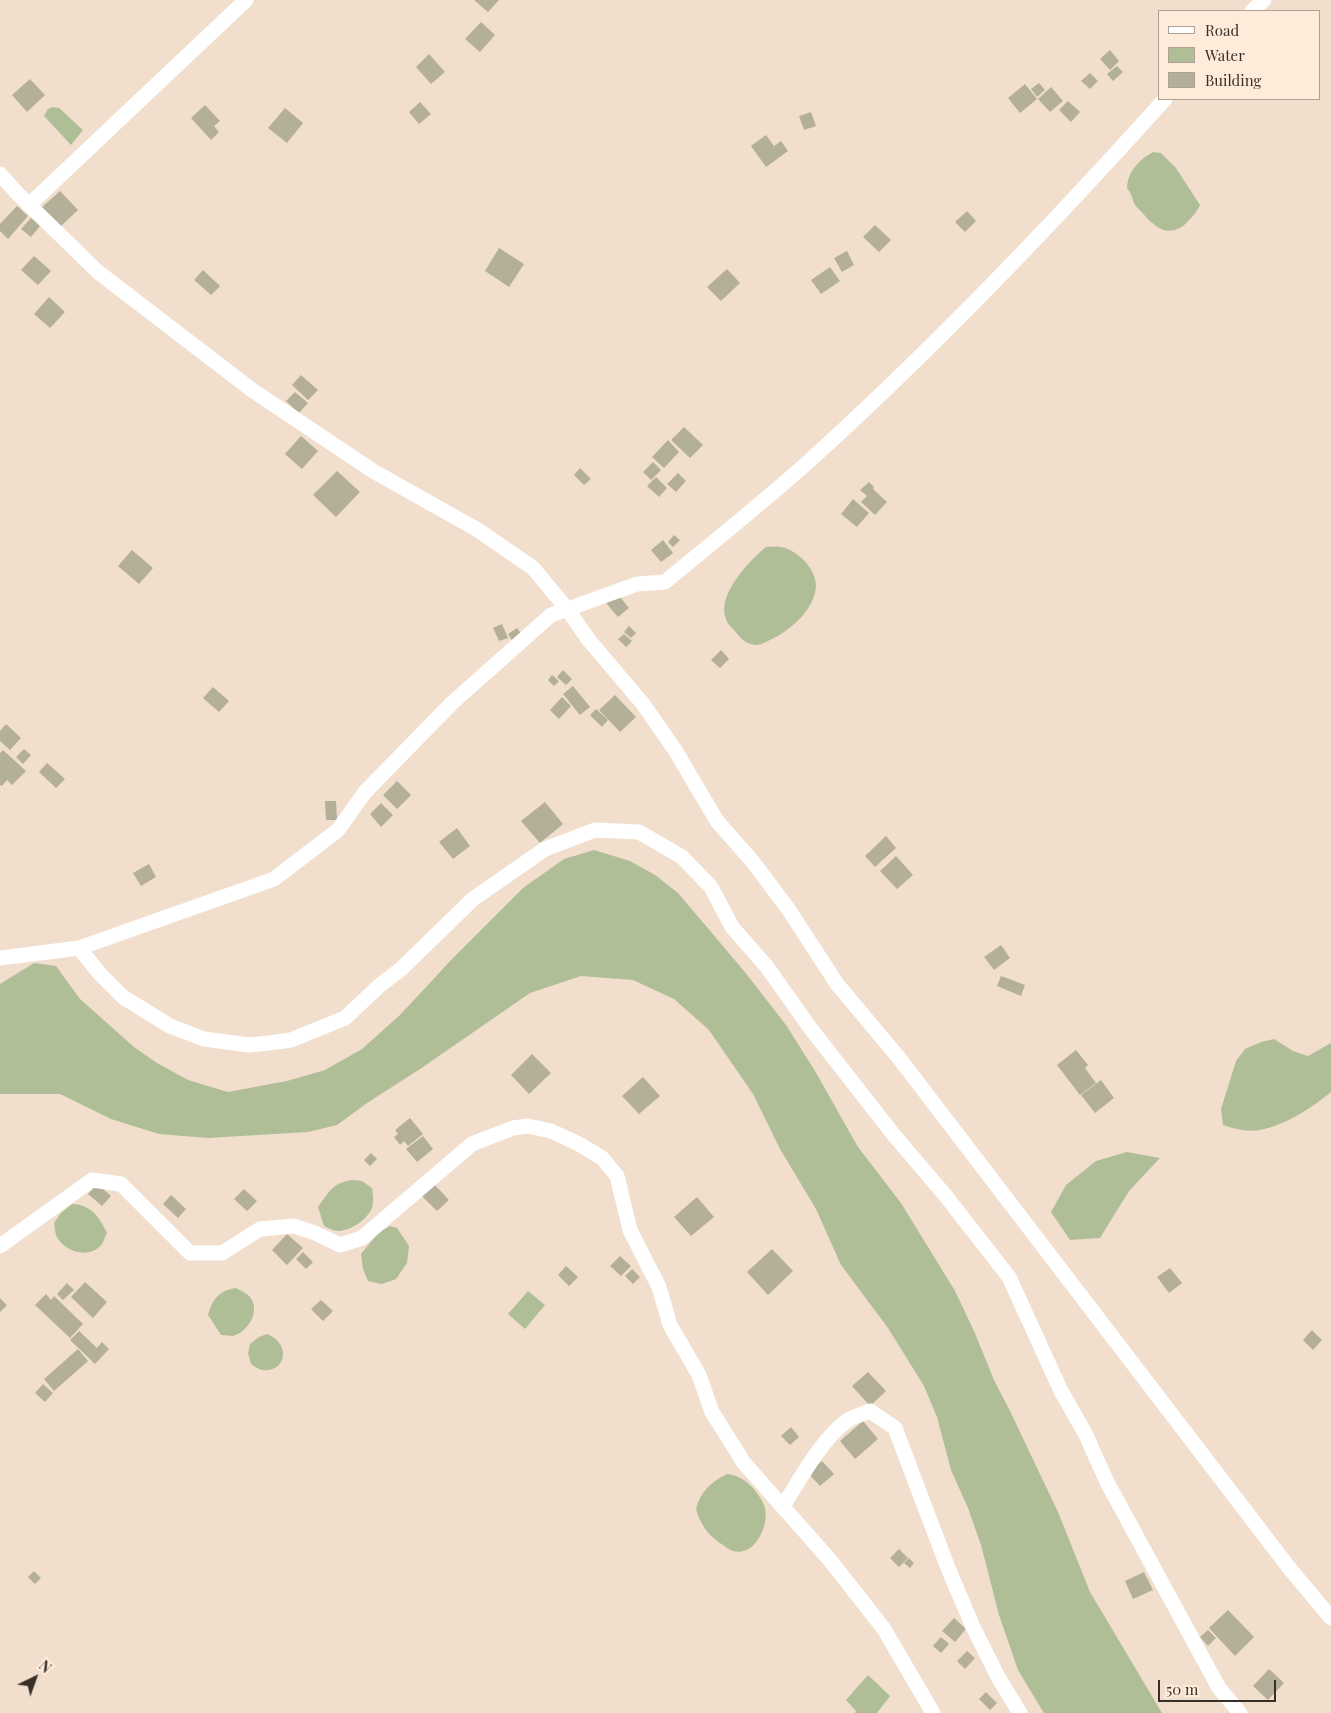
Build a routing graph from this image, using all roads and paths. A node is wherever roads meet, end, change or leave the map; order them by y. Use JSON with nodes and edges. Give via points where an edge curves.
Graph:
{"nodes":[{"id":1,"x":246,"y":0,"type":"edge"},
{"id":2,"x":1264,"y":0,"type":"edge"},
{"id":3,"x":1253,"y":10,"type":"edge"},
{"id":4,"x":1164,"y":100,"type":"edge"},
{"id":5,"x":0,"y":174,"type":"edge"},
{"id":6,"x":29,"y":205,"type":"junction"},
{"id":7,"x":568,"y":610,"type":"junction"},
{"id":8,"x":80,"y":948,"type":"junction"},
{"id":9,"x":0,"y":958,"type":"edge"},
{"id":10,"x":0,"y":1246,"type":"edge"},
{"id":11,"x":783,"y":1506,"type":"junction"},
{"id":12,"x":1331,"y":1618,"type":"edge"},
{"id":13,"x":934,"y":1713,"type":"edge"},
{"id":14,"x":1020,"y":1713,"type":"edge"},
{"id":15,"x":1240,"y":1713,"type":"edge"}],
"edges":[{"from":1,"to":6,"type":"street"},
{"from":2,"to":3,"type":"street"},
{"from":4,"to":7,"type":"street","via":[[1097,175],[944,334],[806,464],[665,582],[637,584]]},
{"from":5,"to":6,"type":"street"},
{"from":6,"to":7,"type":"street","via":[[98,272],[252,390],[373,471],[478,530],[533,568]]},
{"from":7,"to":8,"type":"street","via":[[551,615],[452,703],[365,792],[338,830],[274,879]]},
{"from":7,"to":12,"type":"street","via":[[643,704],[717,821],[789,910],[837,984],[899,1058],[1290,1569]]},
{"from":8,"to":9,"type":"street"},
{"from":8,"to":15,"type":"street","via":[[123,997],[170,1026],[221,1042],[249,1044],[292,1040],[345,1018],[473,899],[545,849],[595,830],[639,832],[682,857],[711,887],[732,927],[767,967],[811,1029],[1008,1277],[1107,1482],[1219,1688]]},
{"from":10,"to":11,"type":"street","via":[[92,1180],[121,1184],[190,1253],[222,1254],[260,1229],[294,1226],[340,1245],[362,1238],[472,1144],[513,1128],[528,1126],[551,1131],[602,1158],[617,1176],[630,1230],[659,1287],[670,1325],[699,1375],[712,1412],[744,1463]]},
{"from":11,"to":13,"type":"street","via":[[884,1629]]},
{"from":11,"to":14,"type":"street","via":[[814,1457],[848,1420],[870,1411],[895,1428],[973,1627]]}]}
